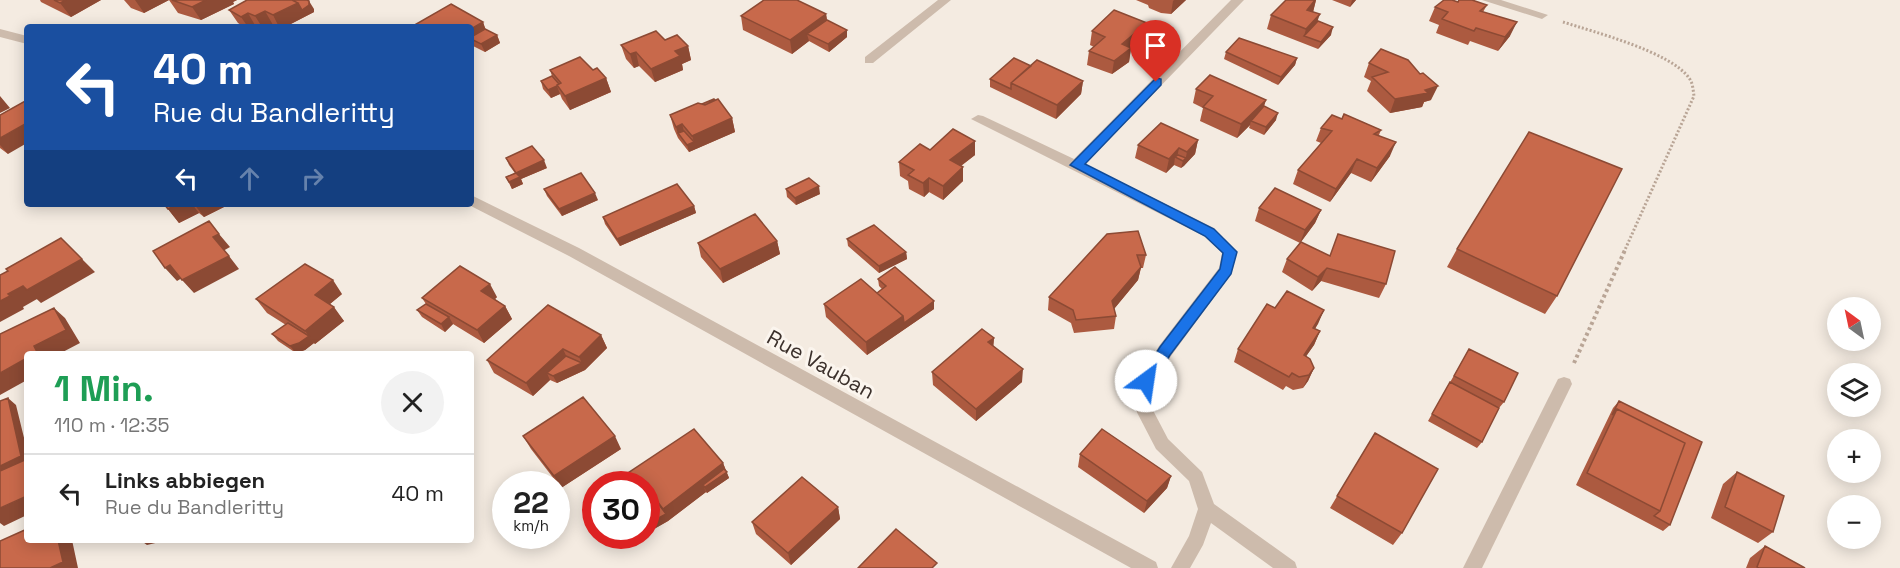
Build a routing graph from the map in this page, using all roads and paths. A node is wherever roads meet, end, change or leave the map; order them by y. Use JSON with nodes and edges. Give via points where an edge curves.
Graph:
{"nodes":[{"id":1,"x":945,"y":0,"type":"edge"},
{"id":2,"x":1238,"y":0,"type":"edge"},
{"id":3,"x":1488,"y":0,"type":"edge"},
{"id":4,"x":1542,"y":15,"type":"joint"},
{"id":5,"x":0,"y":33,"type":"edge"},
{"id":6,"x":24,"y":39,"type":"edge"},
{"id":7,"x":869,"y":60,"type":"dead end"},
{"id":8,"x":978,"y":119,"type":"dead end"},
{"id":9,"x":1076,"y":165,"type":"junction"},
{"id":10,"x":474,"y":202,"type":"edge"},
{"id":11,"x":1564,"y":384,"type":"joint"},
{"id":12,"x":1207,"y":509,"type":"junction"},
{"id":13,"x":1149,"y":568,"type":"edge"},
{"id":14,"x":1180,"y":568,"type":"edge"},
{"id":15,"x":1288,"y":568,"type":"edge"},
{"id":16,"x":1472,"y":568,"type":"edge"}],
"edges":[{"from":1,"to":7,"type":"street"},
{"from":2,"to":9,"type":"street"},
{"from":3,"to":4,"type":"street"},
{"from":4,"to":11,"type":"path","via":[[1629,43],[1663,59],[1689,77],[1694,96]]},
{"from":5,"to":6,"type":"street"},
{"from":8,"to":9,"type":"street"},
{"from":9,"to":12,"type":"street","via":[[1209,232],[1230,252],[1226,270],[1165,351],[1137,397],[1162,444],[1196,477]]},
{"from":10,"to":13,"type":"street","name":"Rue Vauban","via":[[574,252]]},
{"from":11,"to":16,"type":"street"},
{"from":12,"to":14,"type":"street"},
{"from":12,"to":15,"type":"street"}]}
